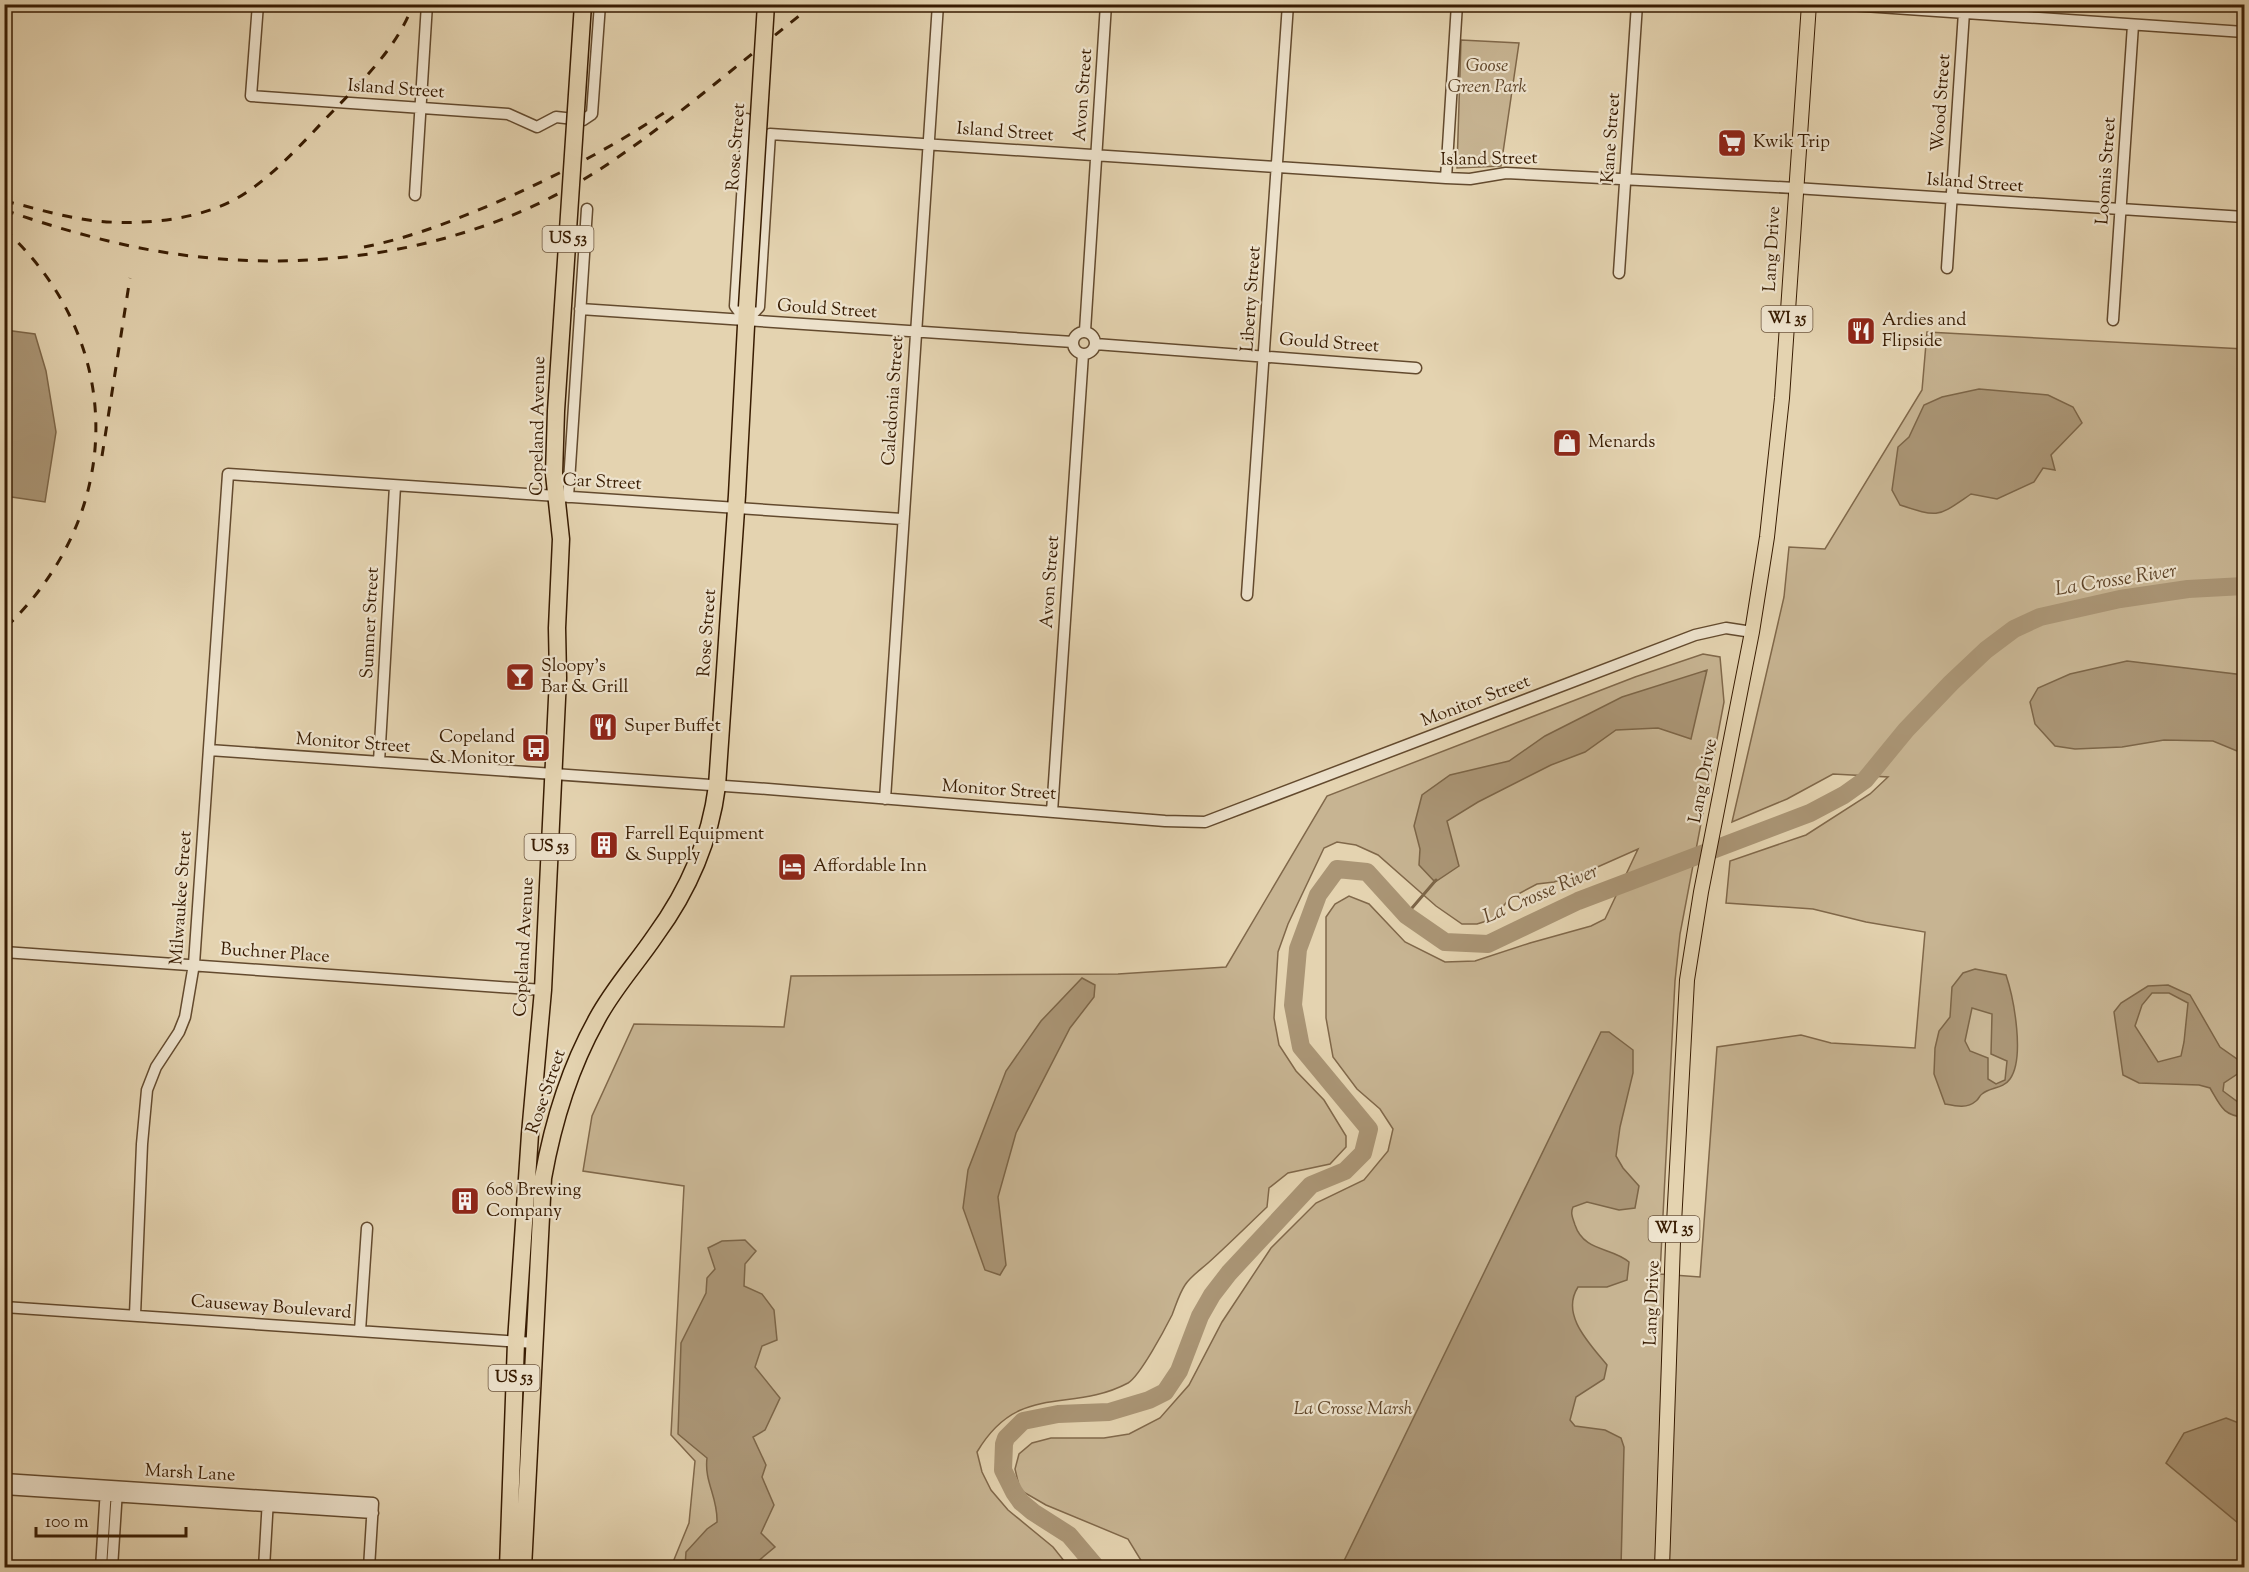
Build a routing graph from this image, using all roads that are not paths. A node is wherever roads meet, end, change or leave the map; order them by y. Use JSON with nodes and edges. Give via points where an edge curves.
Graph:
{"nodes":[{"id":1,"x":258,"y":4,"type":"edge"},
{"id":2,"x":427,"y":4,"type":"edge"},
{"id":3,"x":584,"y":4,"type":"edge"},
{"id":4,"x":600,"y":4,"type":"edge"},
{"id":5,"x":766,"y":4,"type":"edge"},
{"id":6,"x":938,"y":4,"type":"edge"},
{"id":7,"x":1106,"y":4,"type":"edge"},
{"id":8,"x":1288,"y":4,"type":"edge"},
{"id":9,"x":1457,"y":4,"type":"edge"},
{"id":10,"x":1637,"y":4,"type":"edge"},
{"id":11,"x":1809,"y":4,"type":"edge"},
{"id":12,"x":1835,"y":4,"type":"edge"},
{"id":13,"x":1964,"y":12,"type":"junction"},
{"id":14,"x":2133,"y":25,"type":"junction"},
{"id":15,"x":2244,"y":32,"type":"edge"},
{"id":16,"x":419,"y":109,"type":"junction"},
{"id":17,"x":747,"y":119,"type":"dead end"},
{"id":18,"x":927,"y":144,"type":"junction"},
{"id":19,"x":1097,"y":156,"type":"junction"},
{"id":20,"x":1277,"y":167,"type":"junction"},
{"id":21,"x":1446,"y":178,"type":"junction"},
{"id":22,"x":1625,"y":181,"type":"junction"},
{"id":23,"x":1795,"y":188,"type":"junction"},
{"id":24,"x":415,"y":195,"type":"dead end"},
{"id":25,"x":1952,"y":199,"type":"junction"},
{"id":26,"x":2121,"y":208,"type":"junction"},
{"id":27,"x":587,"y":209,"type":"dead end"},
{"id":28,"x":2244,"y":217,"type":"edge"},
{"id":29,"x":1947,"y":268,"type":"dead end"},
{"id":30,"x":1619,"y":273,"type":"dead end"},
{"id":31,"x":580,"y":309,"type":"junction"},
{"id":32,"x":746,"y":314,"type":"junction"},
{"id":33,"x":2113,"y":320,"type":"dead end"},
{"id":34,"x":1085,"y":331,"type":"junction"},
{"id":35,"x":915,"y":332,"type":"junction"},
{"id":36,"x":1072,"y":342,"type":"junction"},
{"id":37,"x":1095,"y":344,"type":"junction"},
{"id":38,"x":1083,"y":354,"type":"junction"},
{"id":39,"x":1265,"y":356,"type":"junction"},
{"id":40,"x":1416,"y":368,"type":"dead end"},
{"id":41,"x":228,"y":474,"type":"joint"},
{"id":42,"x":395,"y":486,"type":"junction"},
{"id":43,"x":562,"y":497,"type":"junction"},
{"id":44,"x":736,"y":507,"type":"junction"},
{"id":45,"x":902,"y":519,"type":"junction"},
{"id":46,"x":1247,"y":595,"type":"dead end"},
{"id":47,"x":1752,"y":632,"type":"junction"},
{"id":48,"x":209,"y":750,"type":"junction"},
{"id":49,"x":379,"y":762,"type":"junction"},
{"id":50,"x":553,"y":774,"type":"junction"},
{"id":51,"x":717,"y":786,"type":"junction"},
{"id":52,"x":885,"y":799,"type":"junction"},
{"id":53,"x":1052,"y":812,"type":"junction"},
{"id":54,"x":4,"y":952,"type":"edge"},
{"id":55,"x":194,"y":964,"type":"junction"},
{"id":56,"x":543,"y":990,"type":"junction"},
{"id":57,"x":367,"y":1228,"type":"dead end"},
{"id":58,"x":4,"y":1307,"type":"edge"},
{"id":59,"x":135,"y":1315,"type":"junction"},
{"id":60,"x":360,"y":1331,"type":"junction"},
{"id":61,"x":516,"y":1342,"type":"junction"},
{"id":62,"x":535,"y":1343,"type":"junction"},
{"id":63,"x":4,"y":1479,"type":"edge"},
{"id":64,"x":4,"y":1490,"type":"edge"},
{"id":65,"x":111,"y":1491,"type":"junction"},
{"id":66,"x":268,"y":1501,"type":"junction"},
{"id":67,"x":101,"y":1568,"type":"edge"},
{"id":68,"x":112,"y":1568,"type":"edge"},
{"id":69,"x":264,"y":1568,"type":"edge"},
{"id":70,"x":369,"y":1568,"type":"edge"},
{"id":71,"x":508,"y":1568,"type":"edge"},
{"id":72,"x":524,"y":1568,"type":"edge"},
{"id":73,"x":1662,"y":1568,"type":"edge"}],
"edges":[{"from":1,"to":16,"type":"street","name":"Island Street","via":[[251,96]]},
{"from":2,"to":16,"type":"street"},
{"from":3,"to":43,"type":"highway","name":"Copeland Avenue","number":"US 53","bridge":true,"via":[[556,411],[554,474]]},
{"from":4,"to":16,"type":"street","name":"Island Street","via":[[592,114],[583,120],[556,117],[537,127],[508,114]]},
{"from":5,"to":32,"type":"highway","name":"Rose Street","number":"US 53","bridge":true},
{"from":6,"to":18,"type":"street","name":"Caledonia Street"},
{"from":7,"to":19,"type":"street","name":"Avon Street"},
{"from":8,"to":20,"type":"street","name":"Liberty Street"},
{"from":9,"to":21,"type":"street"},
{"from":10,"to":22,"type":"street","name":"Kane Street"},
{"from":11,"to":23,"type":"main road","name":"Lang Drive","number":"WI 35"},
{"from":12,"to":13,"type":"street"},
{"from":13,"to":14,"type":"street"},
{"from":13,"to":25,"type":"street","name":"Wood Street"},
{"from":14,"to":15,"type":"street"},
{"from":14,"to":26,"type":"street","name":"Loomis Street"},
{"from":16,"to":24,"type":"street"},
{"from":17,"to":32,"type":"street","via":[[735,306]]},
{"from":18,"to":19,"type":"street","name":"Island Street"},
{"from":18,"to":32,"type":"street","name":"Island Street","via":[[770,134],[759,307]]},
{"from":18,"to":35,"type":"street","name":"Caledonia Street"},
{"from":19,"to":20,"type":"street","name":"Island Street"},
{"from":19,"to":34,"type":"street","name":"Avon Street"},
{"from":20,"to":21,"type":"street","name":"Island Street"},
{"from":20,"to":39,"type":"street","name":"Liberty Street"},
{"from":21,"to":22,"type":"street","name":"Island Street","via":[[1506,173]]},
{"from":22,"to":23,"type":"street","name":"Island Street"},
{"from":22,"to":30,"type":"street","name":"Kane Street"},
{"from":23,"to":25,"type":"street","name":"Island Street"},
{"from":23,"to":47,"type":"main road","name":"Lang Drive","number":"WI 35","via":[[1782,398]]},
{"from":25,"to":26,"type":"street","name":"Island Street"},
{"from":25,"to":29,"type":"street","name":"Wood Street"},
{"from":26,"to":28,"type":"street","name":"Island Street"},
{"from":26,"to":33,"type":"street","name":"Loomis Street"},
{"from":27,"to":31,"type":"street"},
{"from":31,"to":32,"type":"street","name":"Gould Street"},
{"from":31,"to":43,"type":"street"},
{"from":32,"to":35,"type":"street","name":"Gould Street"},
{"from":32,"to":44,"type":"highway","name":"Rose Street","number":"US 53"},
{"from":34,"to":36,"type":"street"},
{"from":34,"to":37,"type":"street"},
{"from":35,"to":36,"type":"street","name":"Gould Street"},
{"from":35,"to":45,"type":"street","name":"Caledonia Street"},
{"from":36,"to":38,"type":"street"},
{"from":37,"to":38,"type":"street","via":[[1092,351]]},
{"from":37,"to":39,"type":"street","name":"Gould Street"},
{"from":38,"to":53,"type":"street","name":"Avon Street"},
{"from":39,"to":40,"type":"street","name":"Gould Street"},
{"from":39,"to":46,"type":"street","name":"Liberty Street"},
{"from":41,"to":42,"type":"street","name":"Car Street"},
{"from":41,"to":48,"type":"street","name":"Milwaukee Street"},
{"from":42,"to":43,"type":"street","name":"Car Street"},
{"from":42,"to":49,"type":"street","name":"Sumner Street"},
{"from":43,"to":44,"type":"street","name":"Car Street"},
{"from":43,"to":50,"type":"highway","name":"Copeland Avenue","number":"US 53"},
{"from":44,"to":45,"type":"street","name":"Car Street"},
{"from":44,"to":51,"type":"highway","name":"Rose Street","number":"US 53"},
{"from":45,"to":52,"type":"street","name":"Caledonia Street"},
{"from":47,"to":53,"type":"street","name":"Monitor Street","via":[[1726,628],[1695,635],[1213,820],[1195,823]]},
{"from":47,"to":73,"type":"main road","name":"Lang Drive","number":"WI 35","via":[[1687,980]]},
{"from":48,"to":49,"type":"street","name":"Monitor Street"},
{"from":48,"to":55,"type":"street","name":"Milwaukee Street"},
{"from":49,"to":50,"type":"street","name":"Monitor Street"},
{"from":50,"to":51,"type":"street","name":"Monitor Street"},
{"from":50,"to":56,"type":"highway","name":"Copeland Avenue","number":"US 53"},
{"from":51,"to":52,"type":"street","name":"Monitor Street"},
{"from":51,"to":62,"type":"highway","name":"Rose Street","number":"US 53","via":[[713,815],[692,875],[655,937],[601,1012],[576,1061],[551,1135],[543,1178]]},
{"from":52,"to":53,"type":"street","name":"Monitor Street"},
{"from":54,"to":55,"type":"street","name":"Buchner Place"},
{"from":55,"to":56,"type":"street","name":"Buchner Place"},
{"from":55,"to":59,"type":"street","name":"Milwaukee Street","via":[[185,1017],[147,1090]]},
{"from":56,"to":61,"type":"highway","name":"Copeland Avenue","number":"US 53"},
{"from":57,"to":60,"type":"street"},
{"from":58,"to":59,"type":"street","name":"Causeway Boulevard"},
{"from":59,"to":60,"type":"street","name":"Causeway Boulevard"},
{"from":60,"to":61,"type":"street","name":"Causeway Boulevard"},
{"from":61,"to":62,"type":"street","name":"Causeway Boulevard"},
{"from":61,"to":71,"type":"highway","name":"Copeland Avenue","number":"US 53"},
{"from":62,"to":72,"type":"highway","number":"US 53"},
{"from":63,"to":65,"type":"street","name":"Marsh Lane"},
{"from":64,"to":65,"type":"street","name":"Marsh Lane"},
{"from":65,"to":66,"type":"street","name":"Marsh Lane"},
{"from":65,"to":67,"type":"street"},
{"from":65,"to":68,"type":"street"},
{"from":66,"to":69,"type":"street"},
{"from":66,"to":70,"type":"street","name":"Marsh Lane","via":[[373,1508]]}]}
